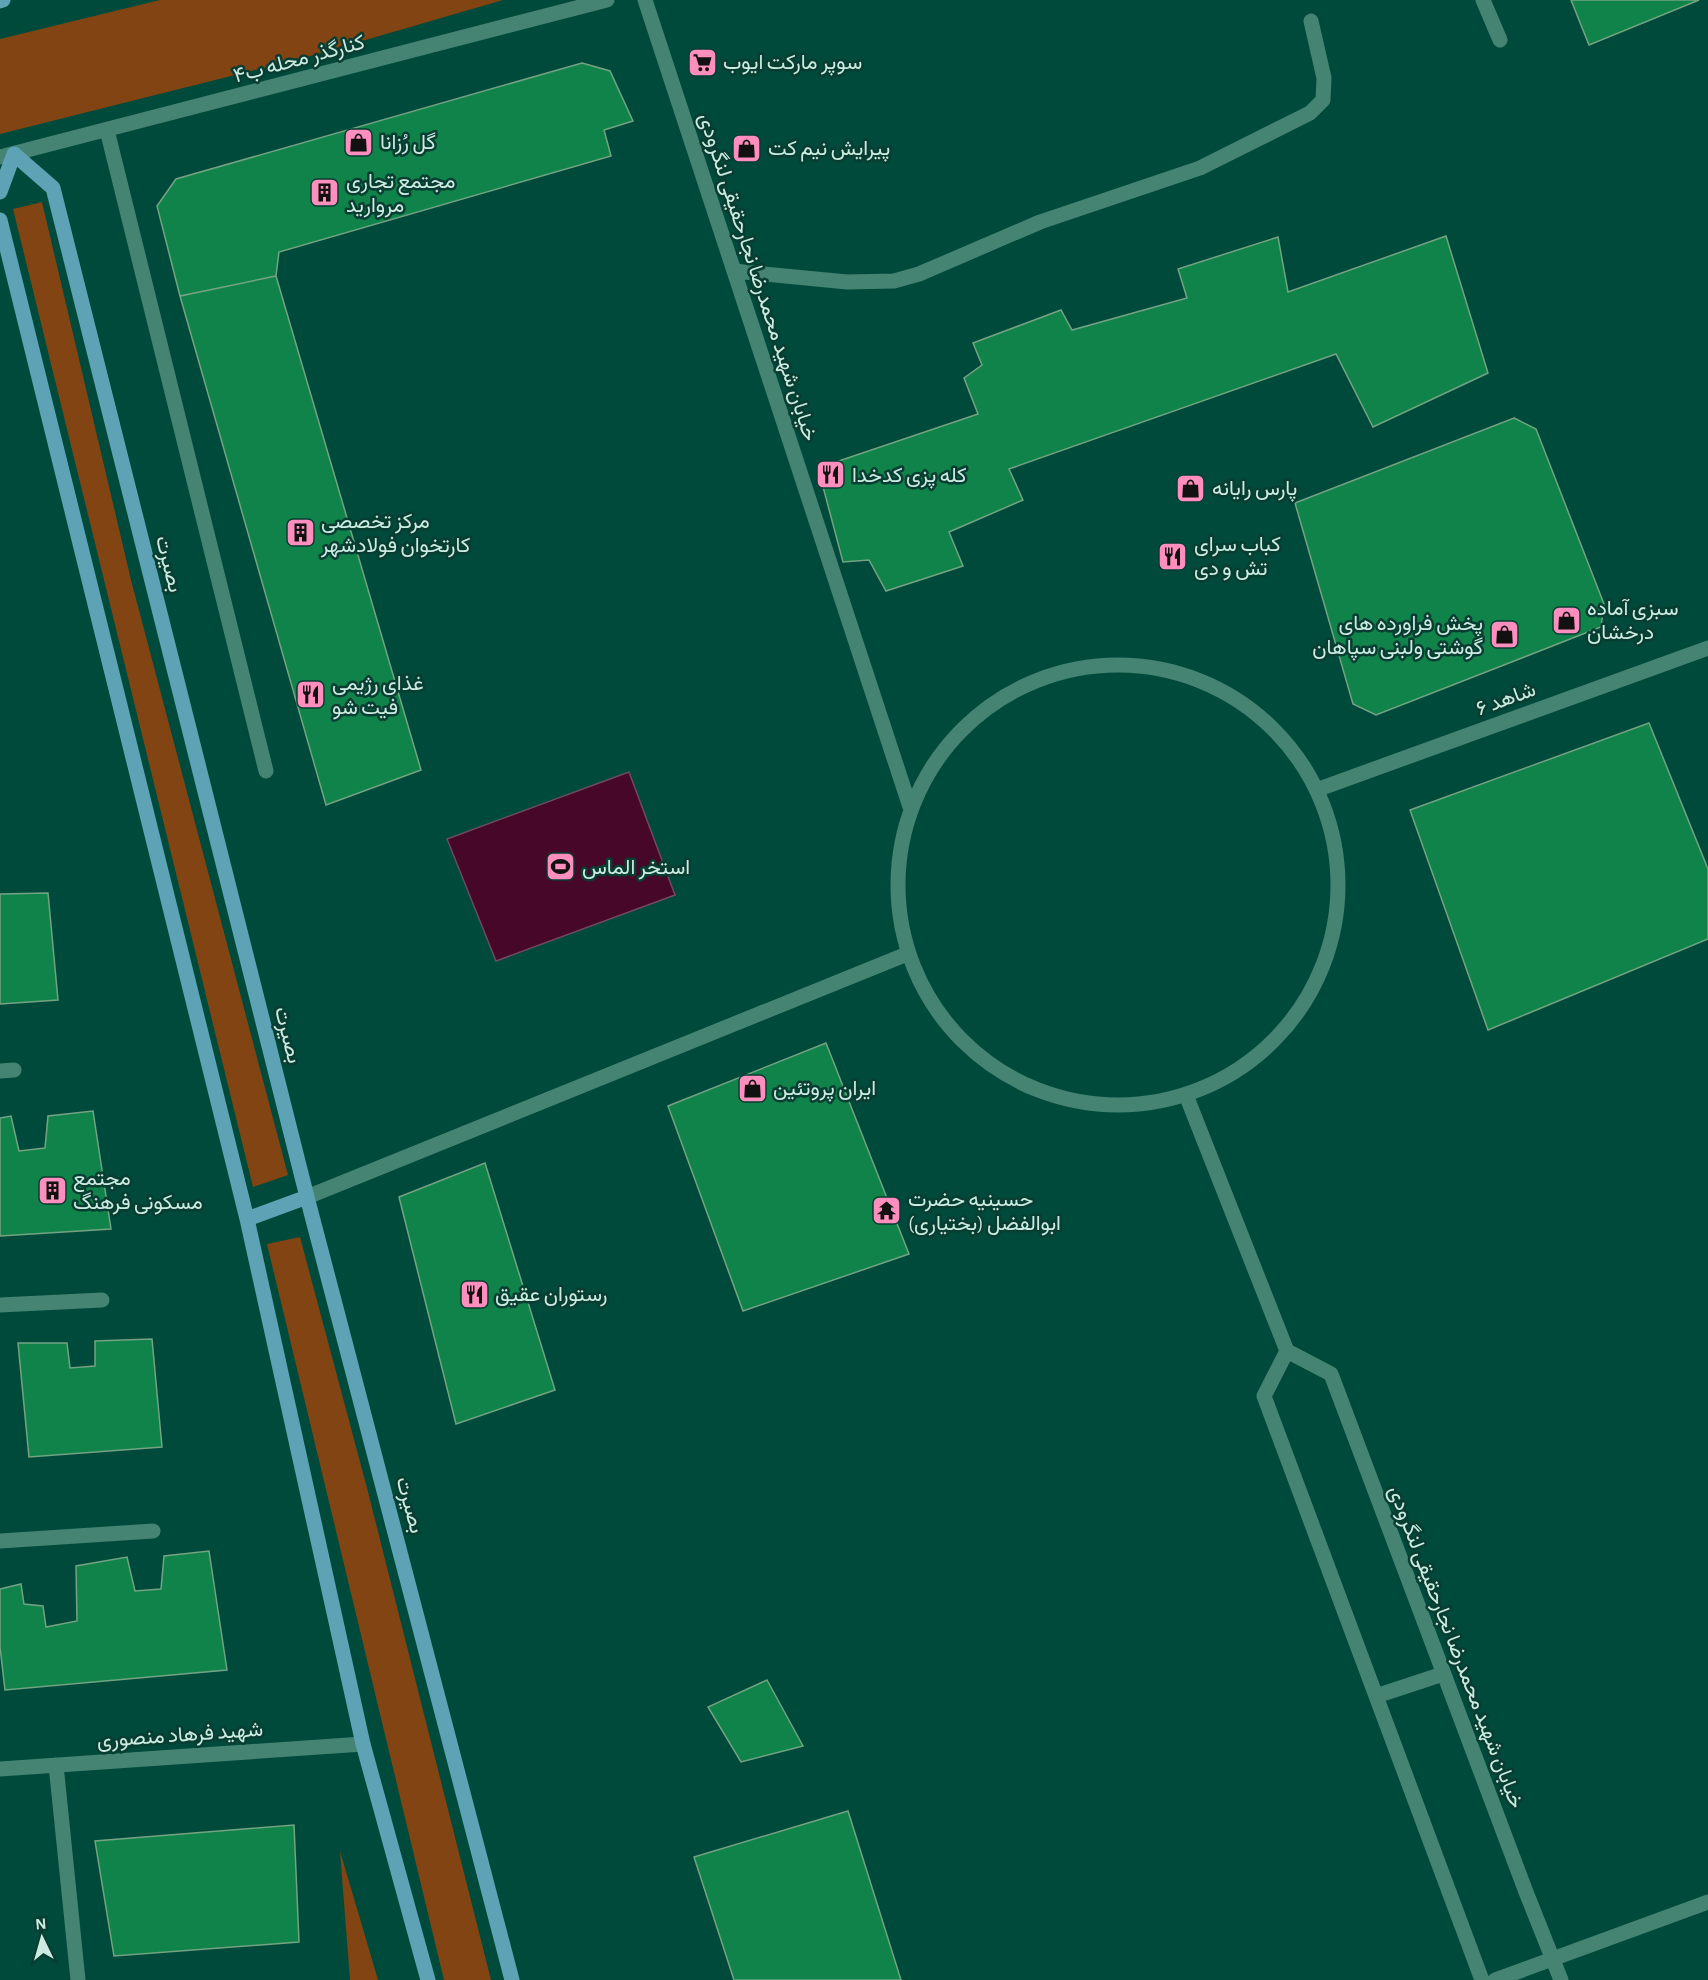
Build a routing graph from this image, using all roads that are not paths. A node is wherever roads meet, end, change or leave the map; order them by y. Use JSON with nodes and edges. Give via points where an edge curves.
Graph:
{"nodes":[{"id":1,"x":608,"y":0,"type":"edge"},
{"id":2,"x":645,"y":0,"type":"edge"},
{"id":3,"x":1483,"y":0,"type":"edge"},
{"id":4,"x":1311,"y":21,"type":"dead end"},
{"id":5,"x":1500,"y":40,"type":"dead end"},
{"id":6,"x":106,"y":130,"type":"junction"},
{"id":7,"x":7,"y":156,"type":"edge"},
{"id":8,"x":0,"y":192,"type":"edge"},
{"id":9,"x":0,"y":220,"type":"edge"},
{"id":10,"x":734,"y":271,"type":"junction"},
{"id":11,"x":1708,"y":648,"type":"edge"},
{"id":12,"x":266,"y":771,"type":"dead end"},
{"id":13,"x":1318,"y":789,"type":"junction"},
{"id":14,"x":910,"y":807,"type":"junction"},
{"id":15,"x":907,"y":954,"type":"junction"},
{"id":16,"x":1186,"y":1095,"type":"junction"},
{"id":17,"x":308,"y":1197,"type":"junction"},
{"id":18,"x":248,"y":1219,"type":"junction"},
{"id":19,"x":102,"y":1300,"type":"dead end"},
{"id":20,"x":0,"y":1305,"type":"edge"},
{"id":21,"x":1287,"y":1351,"type":"junction"},
{"id":22,"x":153,"y":1531,"type":"dead end"},
{"id":23,"x":0,"y":1541,"type":"edge"},
{"id":24,"x":1443,"y":1674,"type":"junction"},
{"id":25,"x":1376,"y":1696,"type":"junction"},
{"id":26,"x":363,"y":1744,"type":"junction"},
{"id":27,"x":56,"y":1765,"type":"junction"},
{"id":28,"x":0,"y":1769,"type":"edge"},
{"id":29,"x":1708,"y":1902,"type":"edge"},
{"id":30,"x":1552,"y":1958,"type":"junction"},
{"id":31,"x":78,"y":1980,"type":"edge"},
{"id":32,"x":428,"y":1980,"type":"edge"},
{"id":33,"x":512,"y":1980,"type":"edge"},
{"id":34,"x":1482,"y":1980,"type":"edge"},
{"id":35,"x":1495,"y":1980,"type":"edge"},
{"id":36,"x":1561,"y":1980,"type":"edge"}],
"edges":[{"from":1,"to":6,"type":"street","name":"کنارگذر محله ب۴"},
{"from":2,"to":10,"type":"street","name":"خیابان شهید محمدرضا نجارحقیقی لنگرودی"},
{"from":3,"to":5,"type":"street"},
{"from":4,"to":10,"type":"street","via":[[1324,78],[1323,100],[1310,113],[1200,168],[1040,222],[894,281],[847,282]]},
{"from":6,"to":7,"type":"street","name":"کنارگذر محله ب۴"},
{"from":6,"to":12,"type":"street"},
{"from":7,"to":8,"type":"main road"},
{"from":7,"to":17,"type":"main road","name":"بصیرت","via":[[52,188]]},
{"from":9,"to":18,"type":"main road"},
{"from":10,"to":14,"type":"street","name":"خیابان شهید محمدرضا نجارحقیقی لنگرودی"},
{"from":11,"to":13,"type":"street","name":"شاهد ۶"},
{"from":13,"to":14,"type":"street","via":[[1276,729],[1216,686],[1134,665],[1071,669],[1003,696],[947,744]]},
{"from":13,"to":16,"type":"street","via":[[1339,861],[1334,935],[1305,1003],[1255,1059]]},
{"from":14,"to":15,"type":"street","via":[[897,865],[897,905]]},
{"from":15,"to":16,"type":"street","via":[[939,1016],[988,1065],[1051,1095],[1120,1106]]},
{"from":15,"to":17,"type":"street"},
{"from":16,"to":21,"type":"street"},
{"from":17,"to":18,"type":"main road"},
{"from":17,"to":33,"type":"main road","name":"بصیرت"},
{"from":18,"to":26,"type":"main road"},
{"from":19,"to":20,"type":"street"},
{"from":21,"to":24,"type":"street","name":"خیابان شهید محمدرضا نجارحقیقی لنگرودی","via":[[1331,1374]]},
{"from":21,"to":25,"type":"street","via":[[1264,1396]]},
{"from":22,"to":23,"type":"street"},
{"from":24,"to":25,"type":"street"},
{"from":24,"to":30,"type":"street","name":"خیابان شهید محمدرضا نجارحقیقی لنگرودی"},
{"from":25,"to":34,"type":"street"},
{"from":26,"to":27,"type":"street","name":"شهید فرهاد منصوری"},
{"from":26,"to":32,"type":"main road"},
{"from":27,"to":28,"type":"street","name":"شهید فرهاد منصوری"},
{"from":27,"to":31,"type":"street"},
{"from":29,"to":30,"type":"street"},
{"from":30,"to":35,"type":"street"},
{"from":30,"to":36,"type":"street","name":"خیابان شهید محمدرضا نجارحقیقی لنگرودی"}]}
